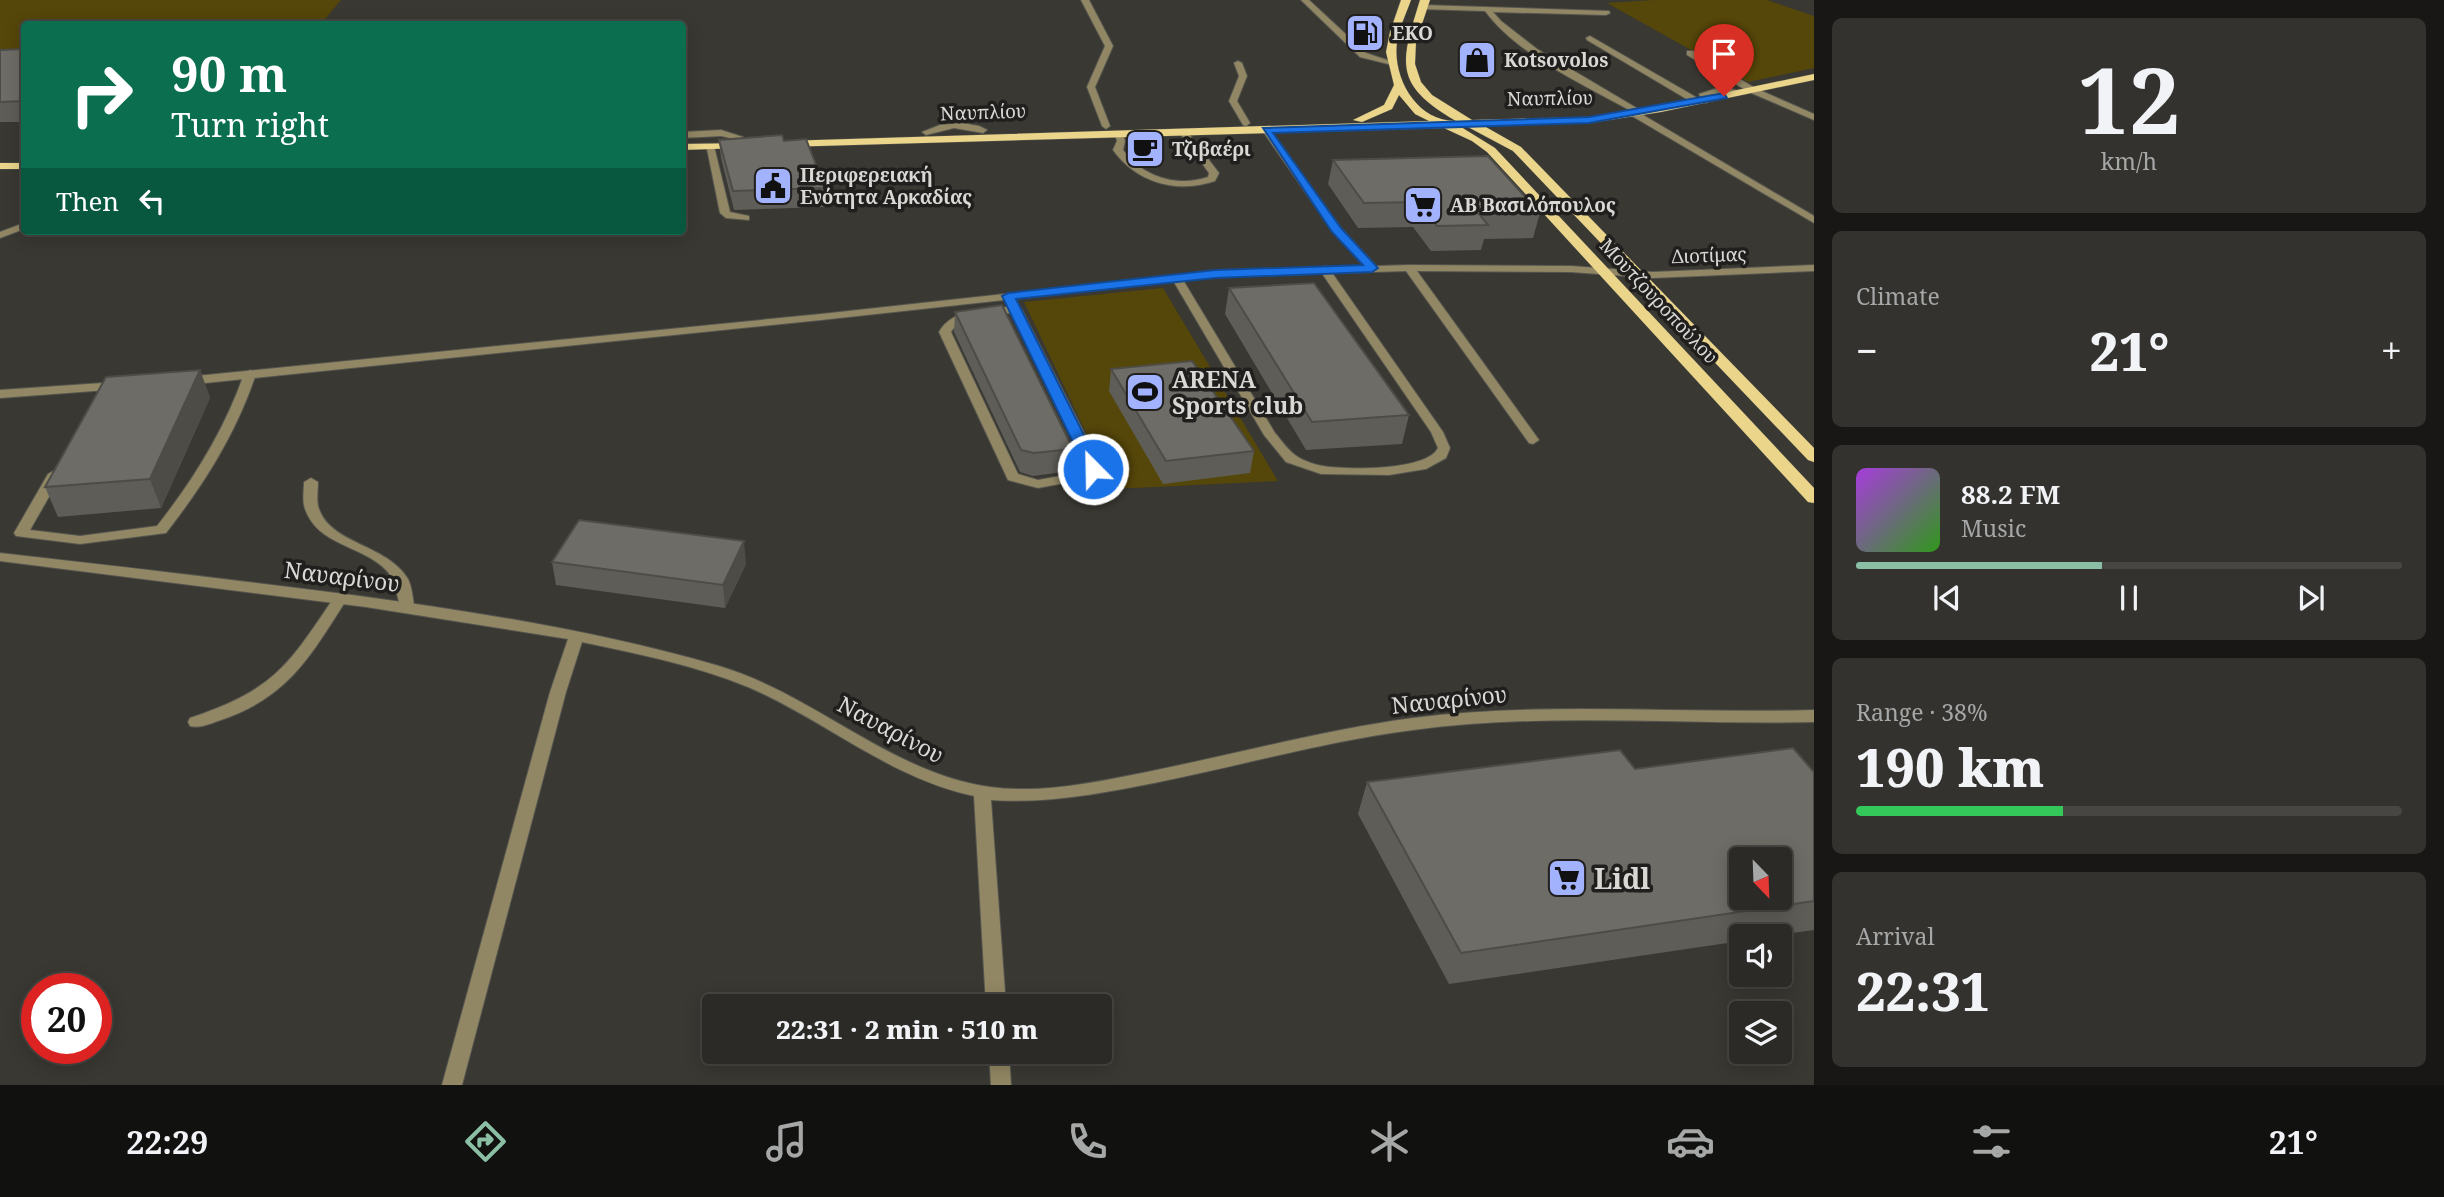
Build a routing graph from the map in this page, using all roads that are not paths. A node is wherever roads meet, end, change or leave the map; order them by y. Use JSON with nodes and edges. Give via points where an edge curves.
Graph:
{"nodes":[{"id":1,"x":1085,"y":0,"type":"edge"},
{"id":2,"x":1305,"y":0,"type":"edge"},
{"id":3,"x":1406,"y":0,"type":"edge"},
{"id":4,"x":1424,"y":3,"type":"edge"},
{"id":5,"x":1489,"y":11,"type":"junction"},
{"id":6,"x":1606,"y":13,"type":"dead end"},
{"id":7,"x":1590,"y":38,"type":"dead end"},
{"id":8,"x":1690,"y":53,"type":"dead end"},
{"id":9,"x":1238,"y":63,"type":"dead end"},
{"id":10,"x":1392,"y":64,"type":"junction"},
{"id":11,"x":1814,"y":77,"type":"edge"},
{"id":12,"x":1399,"y":85,"type":"junction"},
{"id":13,"x":1747,"y":91,"type":"junction"},
{"id":14,"x":1702,"y":101,"type":"junction"},
{"id":15,"x":1638,"y":114,"type":"junction"},
{"id":16,"x":1814,"y":117,"type":"edge"},
{"id":17,"x":1460,"y":118,"type":"junction"},
{"id":18,"x":1432,"y":119,"type":"junction"},
{"id":19,"x":1358,"y":120,"type":"junction"},
{"id":20,"x":1544,"y":122,"type":"junction"},
{"id":21,"x":1246,"y":123,"type":"junction"},
{"id":22,"x":1475,"y":124,"type":"junction"},
{"id":23,"x":1448,"y":125,"type":"junction"},
{"id":24,"x":1106,"y":126,"type":"junction"},
{"id":25,"x":1266,"y":130,"type":"junction"},
{"id":26,"x":1183,"y":132,"type":"junction"},
{"id":27,"x":1119,"y":134,"type":"junction"},
{"id":28,"x":686,"y":137,"type":"edge"},
{"id":29,"x":709,"y":146,"type":"junction"},
{"id":30,"x":686,"y":147,"type":"edge"},
{"id":31,"x":1517,"y":149,"type":"junction"},
{"id":32,"x":0,"y":158,"type":"edge"},
{"id":33,"x":21,"y":158,"type":"edge"},
{"id":34,"x":0,"y":166,"type":"edge"},
{"id":35,"x":21,"y":166,"type":"edge"},
{"id":36,"x":745,"y":218,"type":"dead end"},
{"id":37,"x":1814,"y":220,"type":"edge"},
{"id":38,"x":21,"y":227,"type":"edge"},
{"id":39,"x":0,"y":235,"type":"edge"},
{"id":40,"x":1372,"y":268,"type":"junction"},
{"id":41,"x":1409,"y":268,"type":"junction"},
{"id":42,"x":1814,"y":268,"type":"edge"},
{"id":43,"x":1324,"y":269,"type":"junction"},
{"id":44,"x":1606,"y":272,"type":"junction"},
{"id":45,"x":1638,"y":275,"type":"junction"},
{"id":46,"x":1176,"y":277,"type":"junction"},
{"id":47,"x":1008,"y":296,"type":"junction"},
{"id":48,"x":1016,"y":310,"type":"junction"},
{"id":49,"x":250,"y":374,"type":"junction"},
{"id":50,"x":168,"y":382,"type":"edge"},
{"id":51,"x":129,"y":385,"type":"edge"},
{"id":52,"x":0,"y":394,"type":"edge"},
{"id":53,"x":1533,"y":440,"type":"dead end"},
{"id":54,"x":65,"y":456,"type":"edge"},
{"id":55,"x":1814,"y":457,"type":"edge"},
{"id":56,"x":311,"y":482,"type":"dead end"},
{"id":57,"x":1814,"y":498,"type":"edge"},
{"id":58,"x":0,"y":557,"type":"edge"},
{"id":59,"x":340,"y":599,"type":"junction"},
{"id":60,"x":407,"y":606,"type":"junction"},
{"id":61,"x":577,"y":636,"type":"junction"},
{"id":62,"x":1814,"y":716,"type":"edge"},
{"id":63,"x":196,"y":722,"type":"dead end"},
{"id":64,"x":982,"y":792,"type":"junction"},
{"id":65,"x":995,"y":994,"type":"edge"},
{"id":66,"x":1000,"y":1064,"type":"edge"},
{"id":67,"x":452,"y":1085,"type":"edge"},
{"id":68,"x":1001,"y":1085,"type":"edge"}],
"edges":[{"from":1,"to":24,"type":"street","via":[[1109,41],[1091,87]]},
{"from":2,"to":10,"type":"street","via":[[1363,55]]},
{"from":3,"to":10,"type":"main road","via":[[1392,40]]},
{"from":4,"to":5,"type":"street"},
{"from":4,"to":17,"type":"main road","via":[[1411,43],[1412,73],[1426,97]]},
{"from":5,"to":6,"type":"street"},
{"from":5,"to":15,"type":"street","via":[[1494,22]]},
{"from":7,"to":14,"type":"street"},
{"from":8,"to":13,"type":"street"},
{"from":9,"to":21,"type":"street","via":[[1243,76],[1233,101]]},
{"from":10,"to":12,"type":"main road"},
{"from":11,"to":13,"type":"main road"},
{"from":12,"to":18,"type":"main road","via":[[1416,109]]},
{"from":12,"to":19,"type":"main road","via":[[1388,107]]},
{"from":13,"to":14,"type":"main road"},
{"from":13,"to":16,"type":"street"},
{"from":14,"to":15,"type":"main road"},
{"from":15,"to":17,"type":"main road","name":"Ναυπλίου"},
{"from":15,"to":20,"type":"main road","name":"Ναυπλίου"},
{"from":15,"to":37,"type":"street"},
{"from":17,"to":18,"type":"main road","name":"Ναυπλίου"},
{"from":17,"to":22,"type":"main road"},
{"from":18,"to":19,"type":"main road","name":"Ναυπλίου"},
{"from":18,"to":23,"type":"main road","name":"Μουτζουροπούλου"},
{"from":19,"to":21,"type":"main road","name":"Ναυπλίου"},
{"from":20,"to":22,"type":"main road","name":"Ναυπλίου"},
{"from":20,"to":31,"type":"main road","via":[[1511,135]]},
{"from":21,"to":24,"type":"main road","name":"Ναυπλίου"},
{"from":22,"to":23,"type":"main road","name":"Ναυπλίου"},
{"from":22,"to":31,"type":"main road","name":"Μουτζουροπούλου"},
{"from":23,"to":25,"type":"main road","name":"Ναυπλίου"},
{"from":23,"to":44,"type":"main road","name":"Μουτζουροπούλου","via":[[1491,150]]},
{"from":24,"to":27,"type":"main road","name":"Ναυπλίου","via":[[778,140]]},
{"from":25,"to":26,"type":"main road","name":"Ναυπλίου"},
{"from":25,"to":40,"type":"street","via":[[1336,230]]},
{"from":26,"to":27,"type":"main road","name":"Ναυπλίου"},
{"from":26,"to":27,"type":"street","via":[[1214,173],[1212,179],[1175,184],[1131,168],[1118,150]]},
{"from":28,"to":29,"type":"main road","via":[[751,141]]},
{"from":29,"to":30,"type":"main road"},
{"from":29,"to":36,"type":"street","via":[[725,213]]},
{"from":31,"to":45,"type":"main road","name":"Μουτζουροπούλου"},
{"from":32,"to":33,"type":"main road"},
{"from":34,"to":35,"type":"main road"},
{"from":38,"to":39,"type":"street"},
{"from":40,"to":41,"type":"street","name":"Διοτίμας"},
{"from":40,"to":43,"type":"street","name":"Διοτίμας"},
{"from":41,"to":44,"type":"street","name":"Διοτίμας"},
{"from":41,"to":53,"type":"street"},
{"from":42,"to":45,"type":"street","name":"Διοτίμας"},
{"from":43,"to":46,"type":"street","name":"Διοτίμας"},
{"from":43,"to":46,"type":"street","via":[[1437,432],[1444,448],[1441,455],[1421,466],[1389,471],[1321,470],[1291,458],[1270,435]]},
{"from":44,"to":45,"type":"street","name":"Διοτίμας"},
{"from":44,"to":57,"type":"main road","name":"Μουτζουροπούλου"},
{"from":45,"to":55,"type":"main road","name":"Μουτζουροπούλου"},
{"from":46,"to":47,"type":"street","name":"Διοτίμας"},
{"from":47,"to":48,"type":"street"},
{"from":47,"to":49,"type":"street","name":"Διοτίμας"},
{"from":48,"to":48,"type":"street","via":[[972,315],[952,322],[946,332],[1013,477],[1038,484],[1079,478],[1092,472],[1093,464]]},
{"from":49,"to":50,"type":"street","name":"Διοτίμας"},
{"from":49,"to":54,"type":"street","via":[[216,454],[161,530],[80,540],[21,533]]},
{"from":51,"to":52,"type":"street","via":[[100,392]]},
{"from":56,"to":60,"type":"street","via":[[309,506],[315,521],[392,566],[408,592]]},
{"from":58,"to":59,"type":"street","name":"Ναυαρίνου"},
{"from":59,"to":60,"type":"street","name":"Ναυαρίνου"},
{"from":59,"to":63,"type":"street","via":[[276,688],[242,707]]},
{"from":60,"to":61,"type":"street","name":"Ναυαρίνου"},
{"from":61,"to":64,"type":"street","name":"Ναυαρίνου","via":[[750,681],[915,772]]},
{"from":61,"to":67,"type":"street"},
{"from":62,"to":64,"type":"street","name":"Ναυαρίνου","via":[[1525,714],[1453,718],[1114,785],[1034,794]]},
{"from":64,"to":65,"type":"street"},
{"from":66,"to":68,"type":"street"}]}
